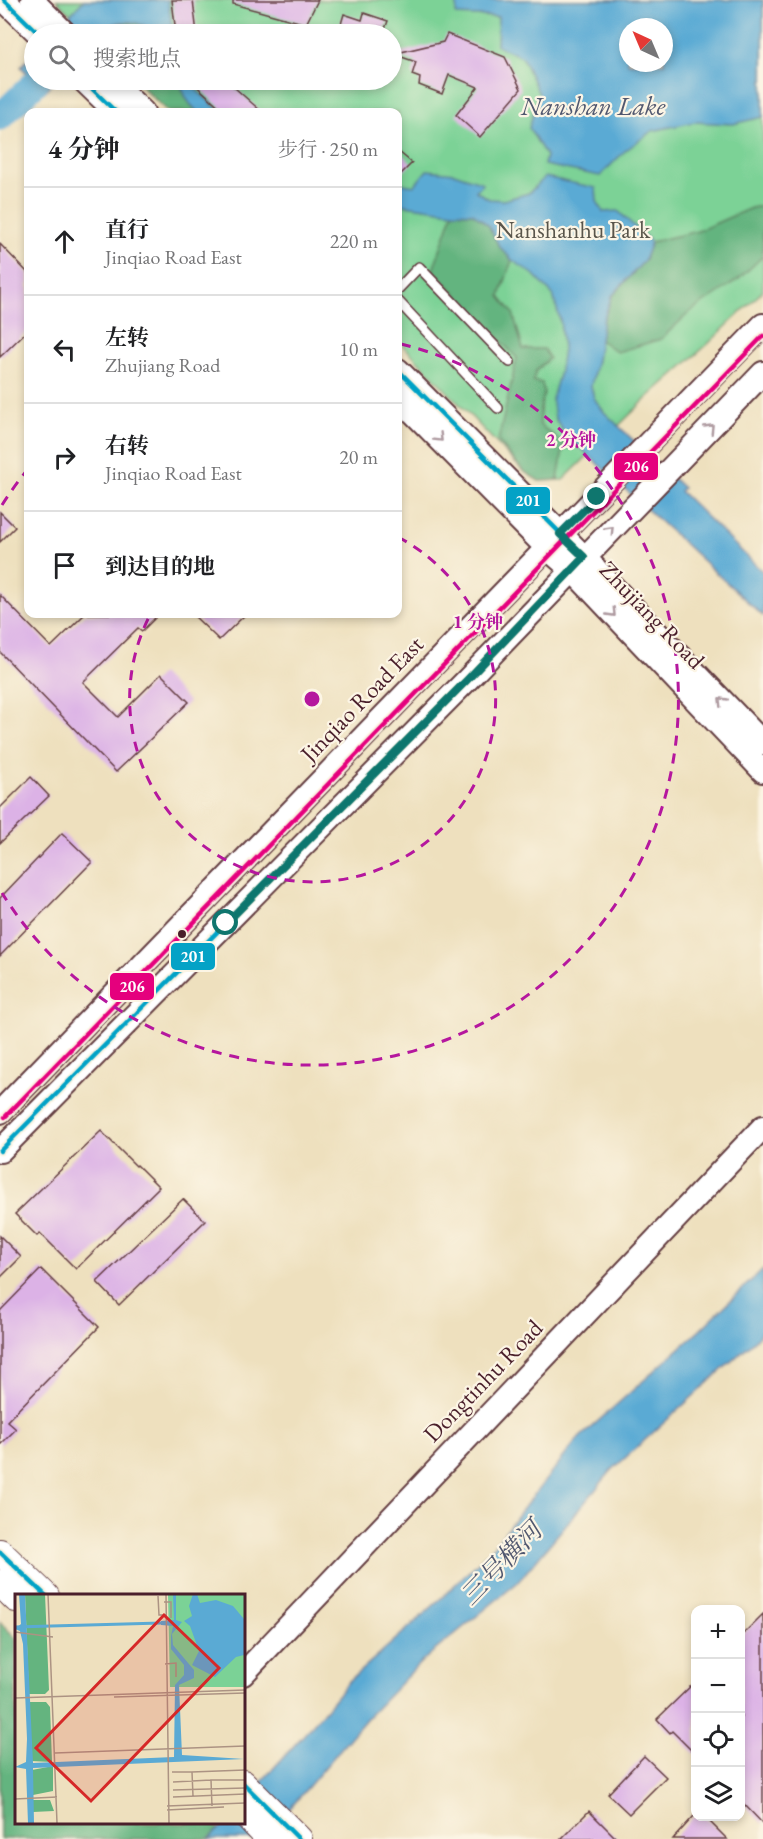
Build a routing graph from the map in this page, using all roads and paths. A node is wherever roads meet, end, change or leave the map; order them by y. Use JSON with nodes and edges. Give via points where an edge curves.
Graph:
{"nodes":[{"id":1,"x":4,"y":0,"type":"edge"},
{"id":2,"x":32,"y":0,"type":"edge"},
{"id":3,"x":0,"y":3,"type":"edge"},
{"id":4,"x":43,"y":24,"type":"edge"},
{"id":5,"x":49,"y":24,"type":"edge"},
{"id":6,"x":93,"y":90,"type":"edge"},
{"id":7,"x":121,"y":90,"type":"edge"},
{"id":8,"x":112,"y":108,"type":"edge"},
{"id":9,"x":139,"y":108,"type":"edge"},
{"id":10,"x":402,"y":285,"type":"edge"},
{"id":11,"x":402,"y":306,"type":"edge"},
{"id":12,"x":763,"y":325,"type":"edge"},
{"id":13,"x":510,"y":362,"type":"dead end"},
{"id":14,"x":763,"y":372,"type":"edge"},
{"id":15,"x":402,"y":374,"type":"edge"},
{"id":16,"x":402,"y":401,"type":"edge"},
{"id":17,"x":498,"y":408,"type":"dead end"},
{"id":18,"x":554,"y":541,"type":"junction"},
{"id":19,"x":578,"y":564,"type":"junction"},
{"id":20,"x":763,"y":743,"type":"edge"},
{"id":21,"x":763,"y":771,"type":"edge"},
{"id":22,"x":0,"y":1112,"type":"edge"},
{"id":23,"x":763,"y":1126,"type":"edge"},
{"id":24,"x":0,"y":1151,"type":"edge"},
{"id":25,"x":0,"y":1552,"type":"edge"},
{"id":26,"x":0,"y":1583,"type":"edge"},
{"id":27,"x":44,"y":1594,"type":"edge"},
{"id":28,"x":15,"y":1598,"type":"edge"},
{"id":29,"x":244,"y":1673,"type":"edge"},
{"id":30,"x":244,"y":1784,"type":"edge"},
{"id":31,"x":244,"y":1813,"type":"edge"},
{"id":32,"x":287,"y":1837,"type":"edge"}],
"edges":[{"from":1,"to":3,"type":"lane"},
{"from":1,"to":4,"type":"street"},
{"from":2,"to":5,"type":"street"},
{"from":6,"to":8,"type":"street"},
{"from":7,"to":9,"type":"street"},
{"from":10,"to":13,"type":"lane","via":[[420,267]]},
{"from":11,"to":17,"type":"lane"},
{"from":12,"to":18,"type":"street","name":"Jinqiao Road East"},
{"from":19,"to":14,"type":"street","one_way":true},
{"from":15,"to":18,"type":"street","name":"Zhujiang Road"},
{"from":16,"to":18,"type":"street","name":"Zhujiang Road","one_way":true},
{"from":18,"to":19,"type":"street","name":"Zhujiang Road"},
{"from":18,"to":22,"type":"street","name":"Jinqiao Road East"},
{"from":20,"to":19,"type":"street","name":"Zhujiang Road","one_way":true},
{"from":19,"to":21,"type":"street","name":"Zhujiang Road","one_way":true},
{"from":19,"to":24,"type":"street"},
{"from":23,"to":29,"type":"street","name":"Dongtinhu Road"},
{"from":25,"to":27,"type":"main road"},
{"from":26,"to":28,"type":"main road"},
{"from":30,"to":32,"type":"main road"},
{"from":31,"to":32,"type":"main road"}]}
